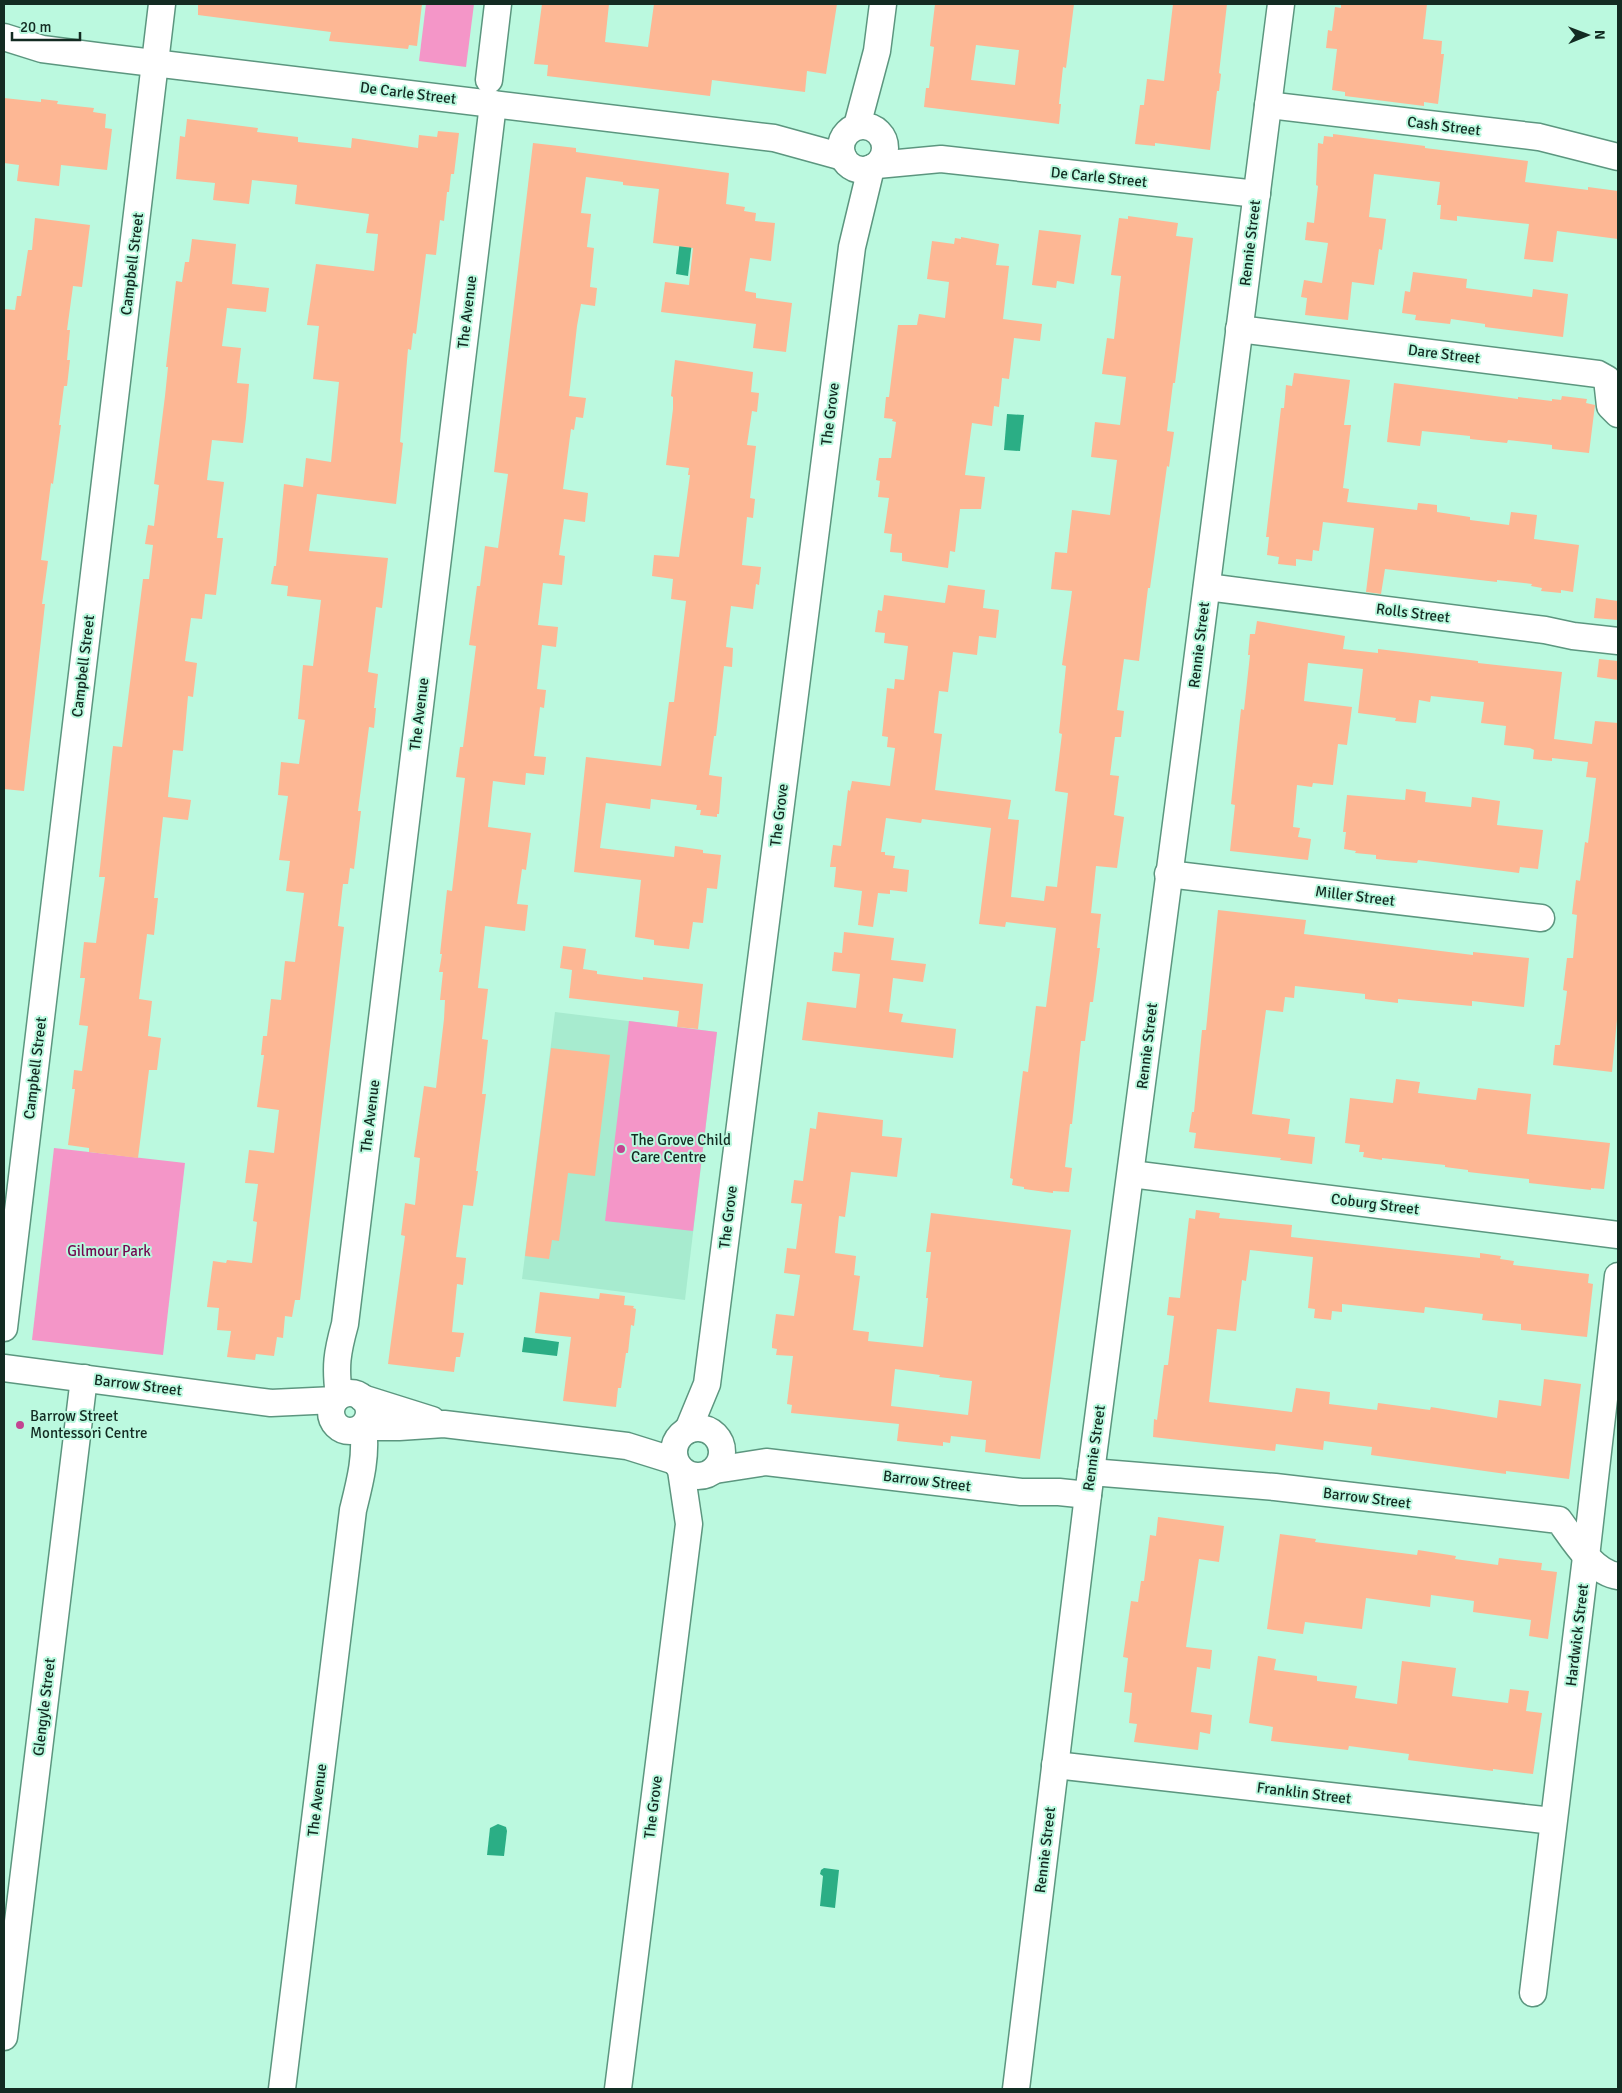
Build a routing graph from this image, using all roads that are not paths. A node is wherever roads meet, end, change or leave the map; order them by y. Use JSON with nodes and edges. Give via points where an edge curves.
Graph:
{"nodes":[{"id":1,"x":162,"y":4,"type":"edge"},
{"id":2,"x":498,"y":4,"type":"edge"},
{"id":3,"x":883,"y":4,"type":"edge"},
{"id":4,"x":1280,"y":4,"type":"edge"},
{"id":5,"x":4,"y":37,"type":"edge"},
{"id":6,"x":42,"y":48,"type":"junction"},
{"id":7,"x":4,"y":53,"type":"edge"},
{"id":8,"x":155,"y":62,"type":"junction"},
{"id":9,"x":491,"y":92,"type":"junction"},
{"id":10,"x":1268,"y":105,"type":"junction"},
{"id":11,"x":863,"y":148,"type":"junction"},
{"id":12,"x":1618,"y":157,"type":"edge"},
{"id":13,"x":1256,"y":194,"type":"junction"},
{"id":14,"x":1239,"y":329,"type":"junction"},
{"id":15,"x":1618,"y":414,"type":"edge"},
{"id":16,"x":1206,"y":587,"type":"junction"},
{"id":17,"x":1618,"y":641,"type":"edge"},
{"id":18,"x":1168,"y":874,"type":"junction"},
{"id":19,"x":1541,"y":918,"type":"dead end"},
{"id":20,"x":1131,"y":1174,"type":"junction"},
{"id":21,"x":1618,"y":1235,"type":"edge"},
{"id":22,"x":1618,"y":1276,"type":"edge"},
{"id":23,"x":4,"y":1328,"type":"edge"},
{"id":24,"x":4,"y":1368,"type":"edge"},
{"id":25,"x":84,"y":1378,"type":"junction"},
{"id":26,"x":706,"y":1384,"type":"junction"},
{"id":27,"x":349,"y":1412,"type":"junction"},
{"id":28,"x":717,"y":1438,"type":"junction"},
{"id":29,"x":680,"y":1450,"type":"junction"},
{"id":30,"x":766,"y":1462,"type":"junction"},
{"id":31,"x":712,"y":1472,"type":"junction"},
{"id":32,"x":1089,"y":1483,"type":"junction"},
{"id":33,"x":688,"y":1524,"type":"junction"},
{"id":34,"x":1586,"y":1557,"type":"junction"},
{"id":35,"x":1618,"y":1576,"type":"edge"},
{"id":36,"x":1055,"y":1765,"type":"junction"},
{"id":37,"x":1553,"y":1822,"type":"junction"},
{"id":38,"x":1533,"y":1993,"type":"dead end"},
{"id":39,"x":4,"y":2037,"type":"edge"},
{"id":40,"x":282,"y":2089,"type":"edge"},
{"id":41,"x":618,"y":2089,"type":"edge"},
{"id":42,"x":1016,"y":2089,"type":"edge"}],
"edges":[{"from":1,"to":8,"type":"street","name":"Campbell Street"},
{"from":2,"to":9,"type":"street","name":"The Avenue"},
{"from":3,"to":11,"type":"street","name":"The Grove"},
{"from":4,"to":10,"type":"street","name":"Rennie Street"},
{"from":5,"to":6,"type":"street","name":"De Carle Street"},
{"from":6,"to":7,"type":"street","name":"De Carle Street"},
{"from":6,"to":8,"type":"street","name":"De Carle Street"},
{"from":8,"to":9,"type":"street","name":"De Carle Street"},
{"from":8,"to":23,"type":"street","name":"Campbell Street"},
{"from":9,"to":11,"type":"street","name":"De Carle Street","via":[[774,138]]},
{"from":9,"to":27,"type":"street","name":"The Avenue","via":[[345,1324]]},
{"from":10,"to":12,"type":"street","name":"Cash Street","via":[[1538,137]]},
{"from":10,"to":13,"type":"street","name":"Rennie Street"},
{"from":11,"to":13,"type":"street","name":"De Carle Street"},
{"from":11,"to":26,"type":"street","name":"The Grove"},
{"from":13,"to":14,"type":"street","name":"Rennie Street"},
{"from":14,"to":15,"type":"street","name":"Dare Street","via":[[1598,374],[1607,379],[1610,406]]},
{"from":14,"to":16,"type":"street","name":"Rennie Street"},
{"from":16,"to":17,"type":"street","name":"Rolls Street"},
{"from":16,"to":18,"type":"street","name":"Rennie Street"},
{"from":18,"to":19,"type":"street","name":"Miller Street"},
{"from":18,"to":20,"type":"street","name":"Rennie Street"},
{"from":20,"to":21,"type":"street","name":"Coburg Street"},
{"from":20,"to":32,"type":"street","name":"Rennie Street"},
{"from":22,"to":34,"type":"street","name":"Hardwick Street"},
{"from":24,"to":25,"type":"street","name":"Barrow Street"},
{"from":25,"to":27,"type":"street","name":"Barrow Street"},
{"from":25,"to":39,"type":"street","name":"Glengyle Street"},
{"from":26,"to":28,"type":"street","name":"The Grove"},
{"from":26,"to":29,"type":"street","name":"The Grove"},
{"from":27,"to":29,"type":"street","name":"Barrow Street","via":[[399,1427],[444,1424]]},
{"from":27,"to":40,"type":"street","name":"The Avenue","via":[[353,1510]]},
{"from":28,"to":29,"type":"street","via":[[702,1428]]},
{"from":28,"to":30,"type":"street","name":"Barrow Street"},
{"from":28,"to":31,"type":"street","via":[[722,1456]]},
{"from":29,"to":31,"type":"street","via":[[695,1477]]},
{"from":29,"to":33,"type":"street","name":"The Grove"},
{"from":30,"to":31,"type":"street","name":"Barrow Street"},
{"from":30,"to":32,"type":"street","name":"Barrow Street","via":[[1021,1492],[1059,1492]]},
{"from":31,"to":33,"type":"street","name":"The Grove"},
{"from":32,"to":34,"type":"street","name":"Barrow Street","via":[[1275,1487],[1559,1520]]},
{"from":32,"to":36,"type":"street","name":"Rennie Street"},
{"from":33,"to":41,"type":"street","name":"The Grove"},
{"from":34,"to":35,"type":"street","name":"Barrow Street","via":[[1612,1576]]},
{"from":34,"to":37,"type":"street","name":"Hardwick Street"},
{"from":36,"to":37,"type":"street","name":"Franklin Street"},
{"from":36,"to":42,"type":"street","name":"Rennie Street"},
{"from":37,"to":38,"type":"street","name":"Hardwick Street"}]}
